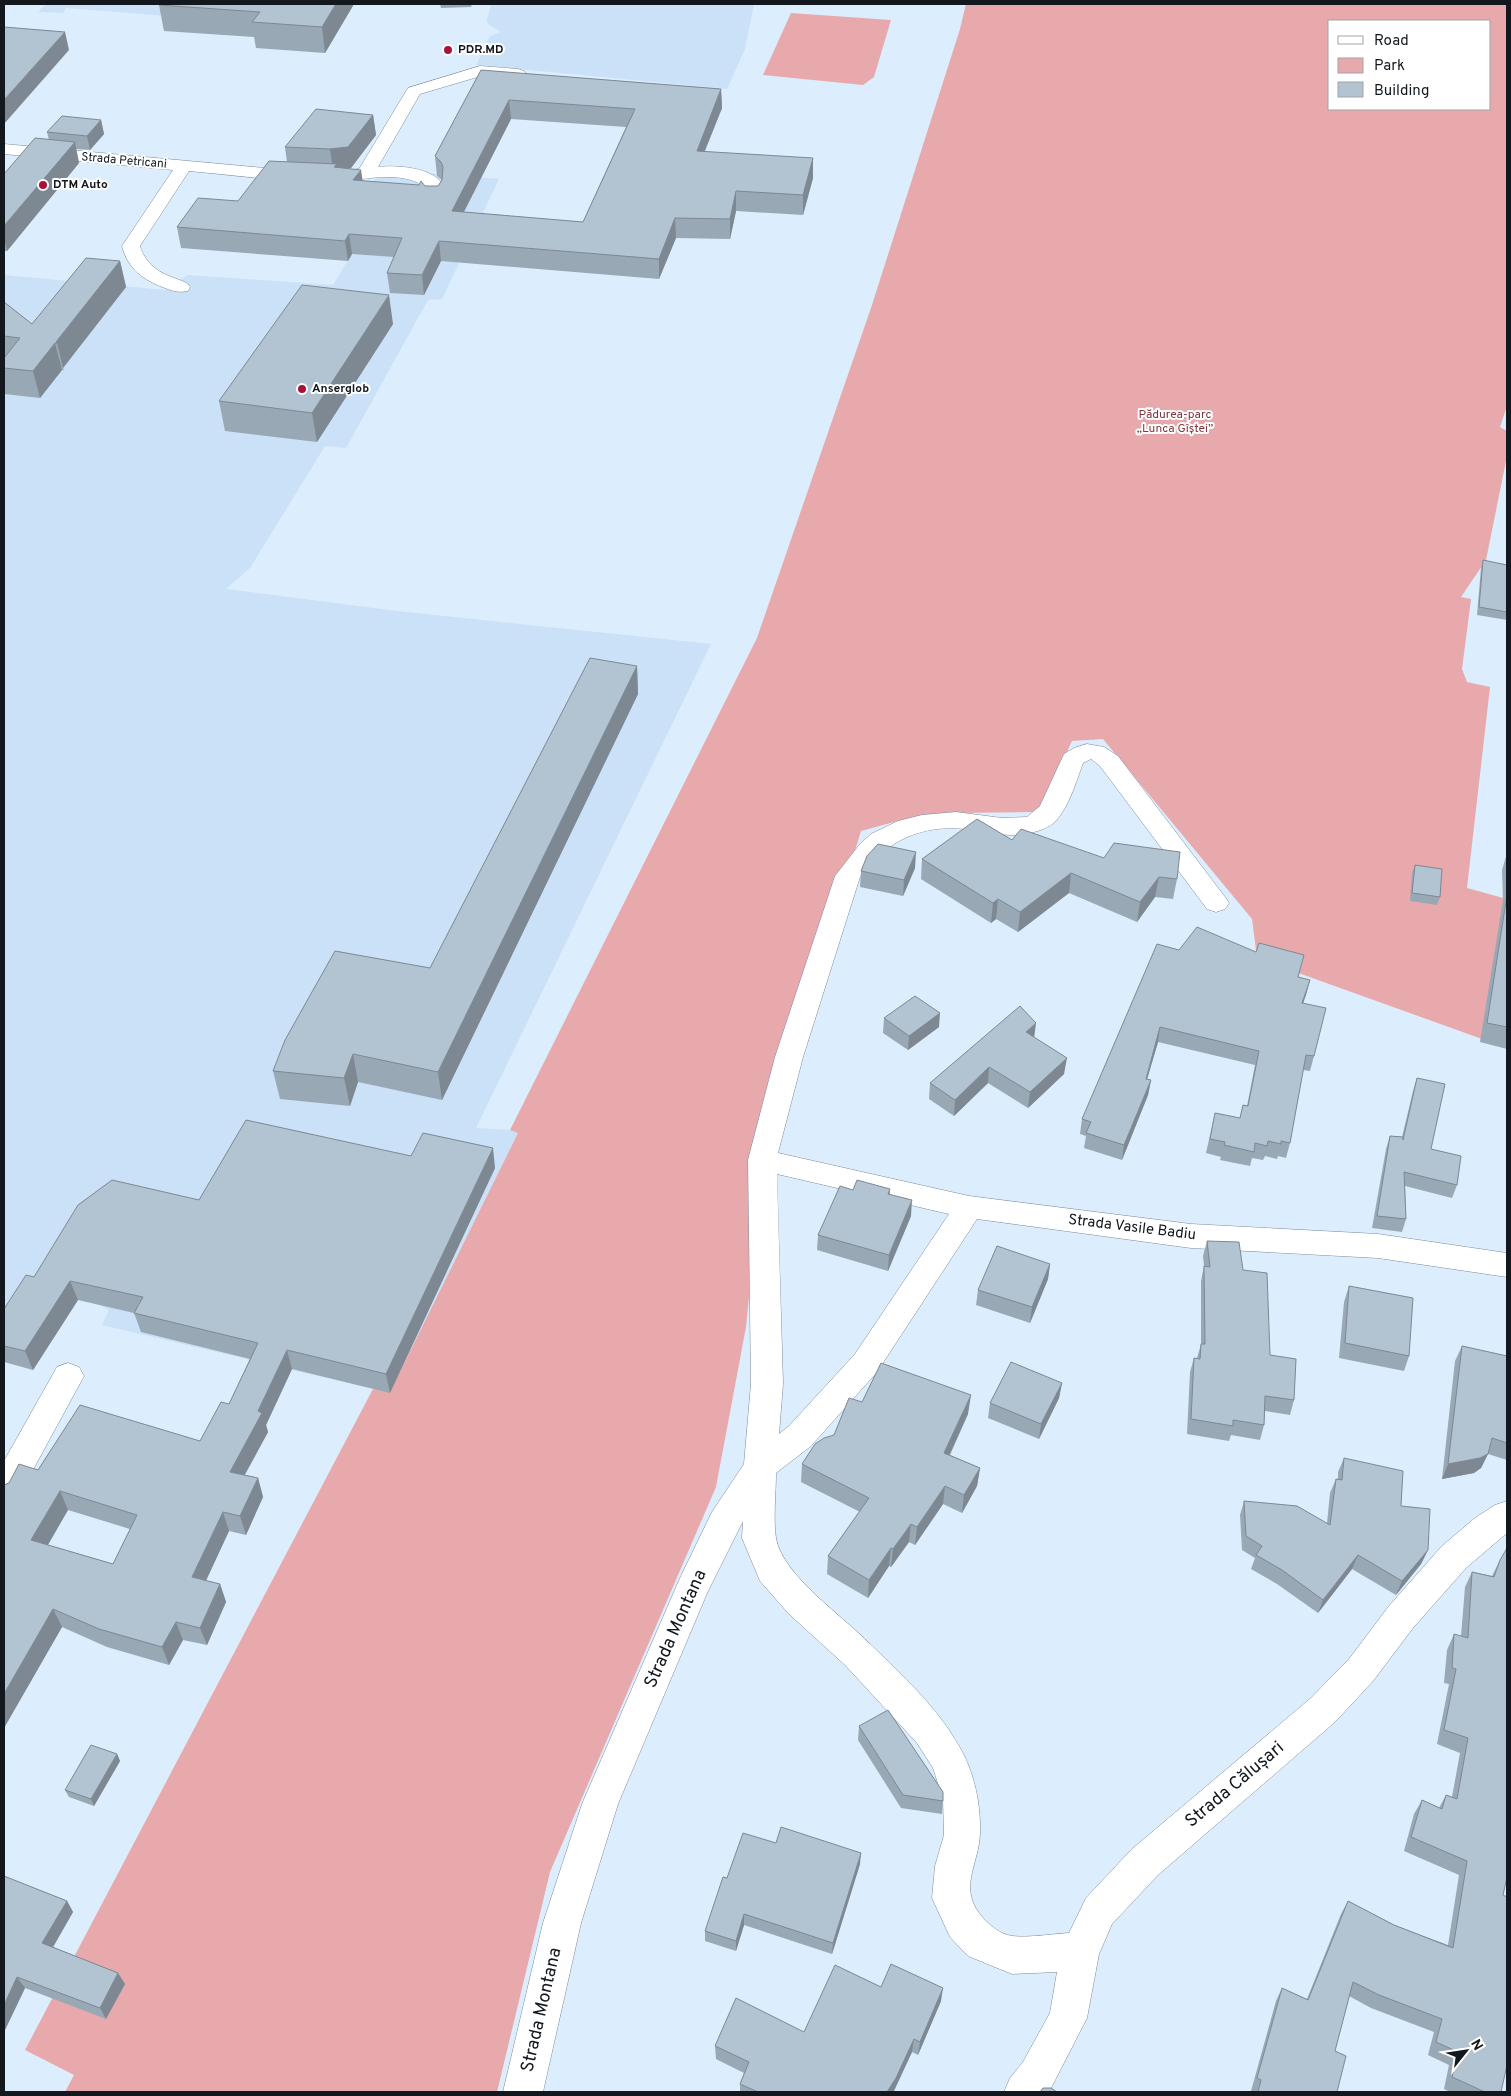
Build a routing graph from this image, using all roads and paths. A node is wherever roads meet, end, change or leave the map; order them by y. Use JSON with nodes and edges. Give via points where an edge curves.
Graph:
{"nodes":[{"id":1,"x":537,"y":76,"type":"edge"},
{"id":2,"x":4,"y":149,"type":"edge"},
{"id":3,"x":184,"y":166,"type":"junction"},
{"id":4,"x":366,"y":172,"type":"junction"},
{"id":5,"x":434,"y":200,"type":"edge"},
{"id":6,"x":181,"y":287,"type":"dead end"},
{"id":7,"x":1216,"y":903,"type":"dead end"},
{"id":8,"x":762,"y":1160,"type":"junction"},
{"id":9,"x":969,"y":1207,"type":"junction"},
{"id":10,"x":1507,"y":1265,"type":"edge"},
{"id":11,"x":68,"y":1376,"type":"dead end"},
{"id":12,"x":760,"y":1467,"type":"junction"},
{"id":13,"x":4,"y":1492,"type":"edge"},
{"id":14,"x":1507,"y":1515,"type":"edge"},
{"id":15,"x":1080,"y":1952,"type":"junction"},
{"id":16,"x":522,"y":2092,"type":"edge"},
{"id":17,"x":1024,"y":2092,"type":"edge"}],
"edges":[{"from":1,"to":4,"type":"street","via":[[480,71],[414,91]]},
{"from":2,"to":3,"type":"street","name":"Strada Petricani"},
{"from":3,"to":4,"type":"street","name":"Strada Petricani","via":[[326,177]]},
{"from":3,"to":6,"type":"street","name":"Strada Petricani","via":[[131,246],[134,258],[145,271]]},
{"from":4,"to":5,"type":"street","name":"Strada Petricani","via":[[402,172],[424,177],[434,184]]},
{"from":7,"to":8,"type":"street","name":"Strada Montana","via":[[1109,761],[1090,751],[1081,752],[1073,759],[1046,816],[1036,823],[1012,826],[956,820],[901,828],[884,836],[859,858],[845,884],[789,1057]]},
{"from":8,"to":9,"type":"street","name":"Strada Vasile Badiu"},
{"from":8,"to":12,"type":"street","name":"Strada Montana","via":[[767,1384]]},
{"from":9,"to":10,"type":"street","name":"Strada Vasile Badiu","via":[[1191,1236],[1378,1246]]},
{"from":9,"to":12,"type":"street","via":[[866,1362],[800,1436]]},
{"from":11,"to":13,"type":"street"},
{"from":12,"to":15,"type":"street","via":[[759,1538],[772,1570],[930,1731],[948,1760],[961,1799],[962,1835],[954,1866],[951,1898],[963,1924],[981,1944],[1012,1955]]},
{"from":12,"to":16,"type":"street","name":"Strada Montana","via":[[724,1522],[692,1589],[600,1804],[562,1923]]},
{"from":14,"to":15,"type":"street","name":"Strada Călușari","via":[[1486,1528],[1454,1557],[1401,1617],[1361,1670],[1323,1710],[1145,1862],[1099,1911]]},
{"from":15,"to":17,"type":"street","name":"Strada Călușari","via":[[1068,2018],[1037,2076]]}]}
